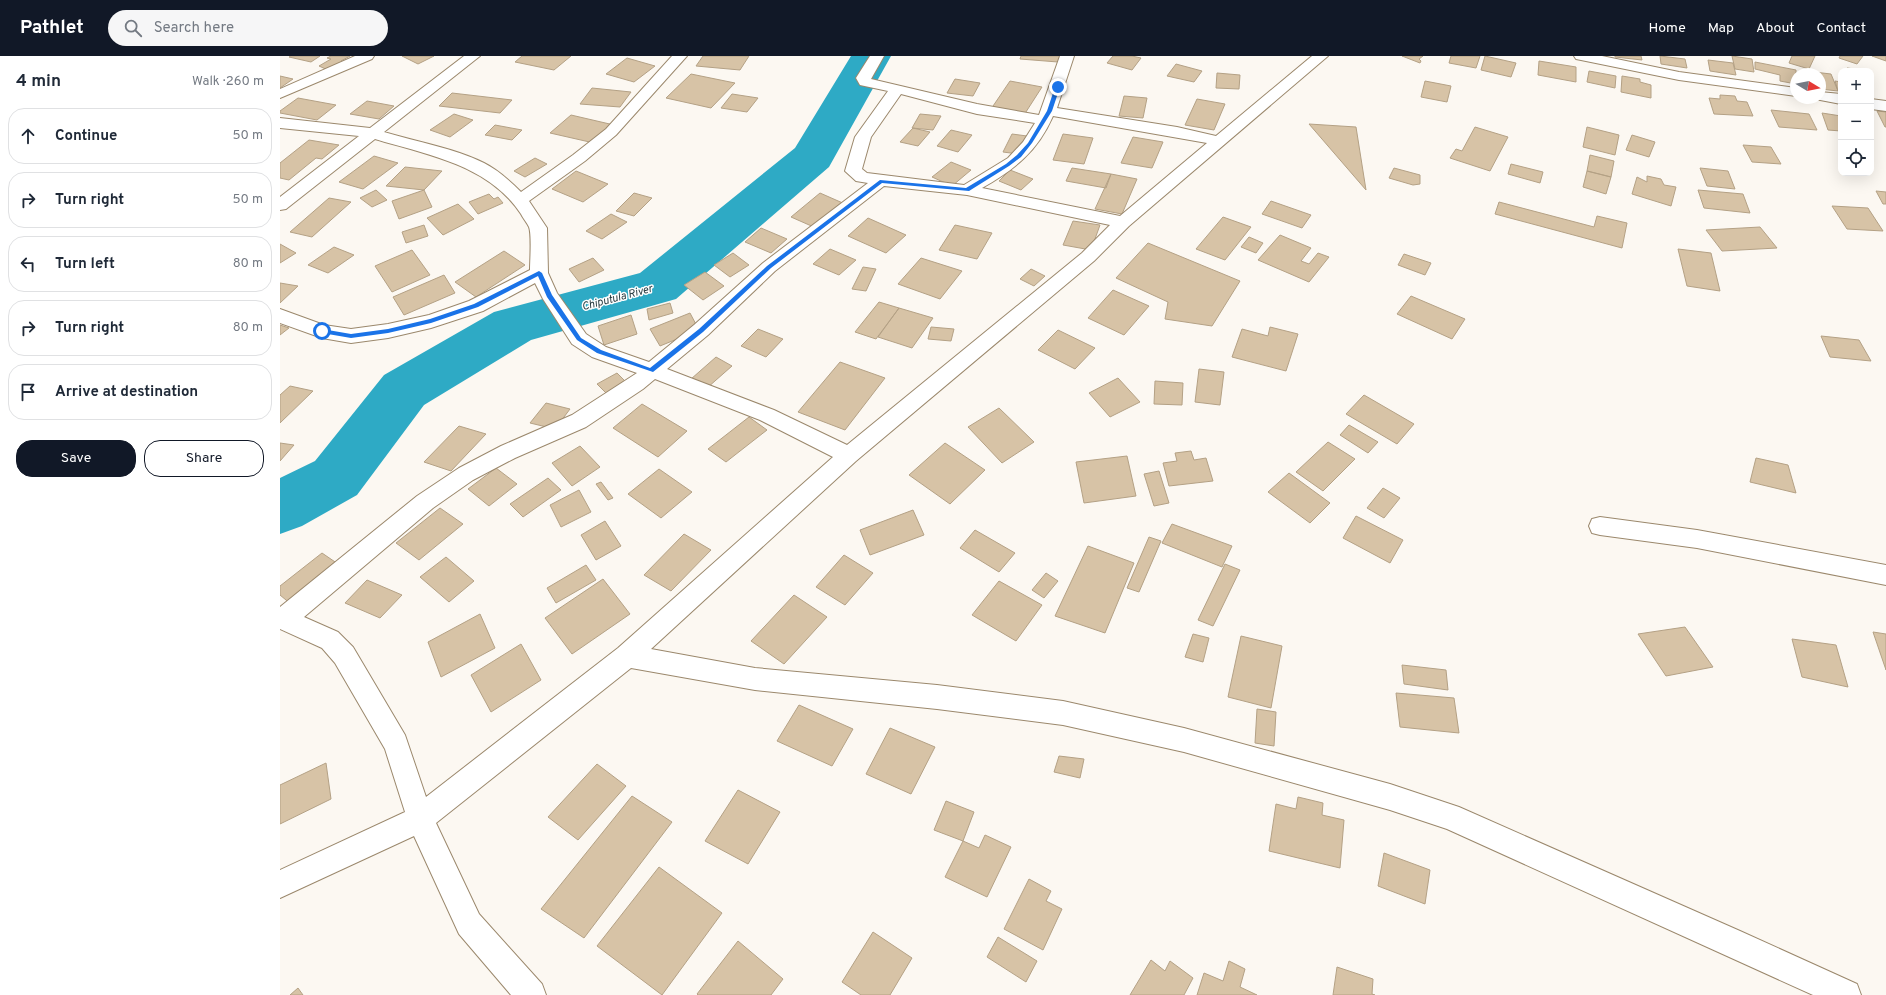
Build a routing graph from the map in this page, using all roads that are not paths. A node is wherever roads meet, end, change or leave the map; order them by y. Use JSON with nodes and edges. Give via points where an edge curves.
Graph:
{"nodes":[{"id":1,"x":367,"y":56,"type":"edge"},
{"id":2,"x":473,"y":56,"type":"edge"},
{"id":3,"x":680,"y":56,"type":"edge"},
{"id":4,"x":877,"y":56,"type":"edge"},
{"id":5,"x":1067,"y":56,"type":"edge"},
{"id":6,"x":1321,"y":56,"type":"edge"},
{"id":7,"x":1581,"y":56,"type":"edge"},
{"id":8,"x":897,"y":89,"type":"junction"},
{"id":9,"x":1790,"y":91,"type":"edge"},
{"id":10,"x":280,"y":94,"type":"edge"},
{"id":11,"x":1826,"y":97,"type":"edge"},
{"id":12,"x":1838,"y":99,"type":"edge"},
{"id":13,"x":1874,"y":104,"type":"edge"},
{"id":14,"x":1886,"y":106,"type":"edge"},
{"id":15,"x":1046,"y":116,"type":"junction"},
{"id":16,"x":280,"y":123,"type":"edge"},
{"id":17,"x":371,"y":133,"type":"junction"},
{"id":18,"x":1219,"y":141,"type":"junction"},
{"id":19,"x":881,"y":181,"type":"junction"},
{"id":20,"x":967,"y":190,"type":"junction"},
{"id":21,"x":520,"y":200,"type":"junction"},
{"id":22,"x":280,"y":205,"type":"edge"},
{"id":23,"x":1123,"y":222,"type":"junction"},
{"id":24,"x":539,"y":273,"type":"junction"},
{"id":25,"x":280,"y":316,"type":"edge"},
{"id":26,"x":651,"y":370,"type":"junction"},
{"id":27,"x":849,"y":455,"type":"junction"},
{"id":28,"x":1600,"y":526,"type":"dead end"},
{"id":29,"x":1886,"y":575,"type":"edge"},
{"id":30,"x":283,"y":618,"type":"edge"},
{"id":31,"x":627,"y":656,"type":"junction"},
{"id":32,"x":420,"y":818,"type":"junction"},
{"id":33,"x":280,"y":884,"type":"edge"},
{"id":34,"x":531,"y":995,"type":"edge"},
{"id":35,"x":1846,"y":995,"type":"edge"}],
"edges":[{"from":1,"to":10,"type":"street"},
{"from":2,"to":17,"type":"street"},
{"from":3,"to":21,"type":"street","via":[[611,132]]},
{"from":4,"to":8,"type":"street","via":[[863,78],[865,82]]},
{"from":5,"to":15,"type":"street"},
{"from":6,"to":18,"type":"street"},
{"from":7,"to":9,"type":"street","via":[[1679,76]]},
{"from":8,"to":15,"type":"street","via":[[977,109]]},
{"from":8,"to":19,"type":"street","via":[[863,137],[853,171],[862,177]]},
{"from":11,"to":12,"type":"street"},
{"from":13,"to":14,"type":"street"},
{"from":15,"to":18,"type":"street","via":[[1177,132]]},
{"from":15,"to":20,"type":"street","via":[[1019,156]]},
{"from":16,"to":17,"type":"street"},
{"from":17,"to":21,"type":"street","via":[[479,167]]},
{"from":17,"to":22,"type":"street"},
{"from":18,"to":23,"type":"street"},
{"from":19,"to":20,"type":"street"},
{"from":19,"to":26,"type":"street","via":[[769,267],[701,330]]},
{"from":20,"to":23,"type":"street"},
{"from":21,"to":24,"type":"street","via":[[538,228]]},
{"from":23,"to":27,"type":"street","via":[[1088,257]]},
{"from":24,"to":25,"type":"street","via":[[476,306],[431,321],[388,331],[351,336],[322,331]]},
{"from":24,"to":26,"type":"street","via":[[549,295],[579,339],[599,352]]},
{"from":26,"to":27,"type":"street","via":[[767,415]]},
{"from":26,"to":30,"type":"street","via":[[636,384],[585,417],[466,474],[425,502]]},
{"from":27,"to":31,"type":"street"},
{"from":28,"to":29,"type":"street","via":[[1697,539]]},
{"from":30,"to":32,"type":"street","via":[[330,640],[344,655],[396,744]]},
{"from":31,"to":32,"type":"street"},
{"from":31,"to":35,"type":"street","via":[[755,679],[937,697],[1063,713],[1184,740],[1382,795],[1450,816],[1730,940]]},
{"from":32,"to":33,"type":"street"},
{"from":32,"to":34,"type":"street","via":[[469,924]]}]}
